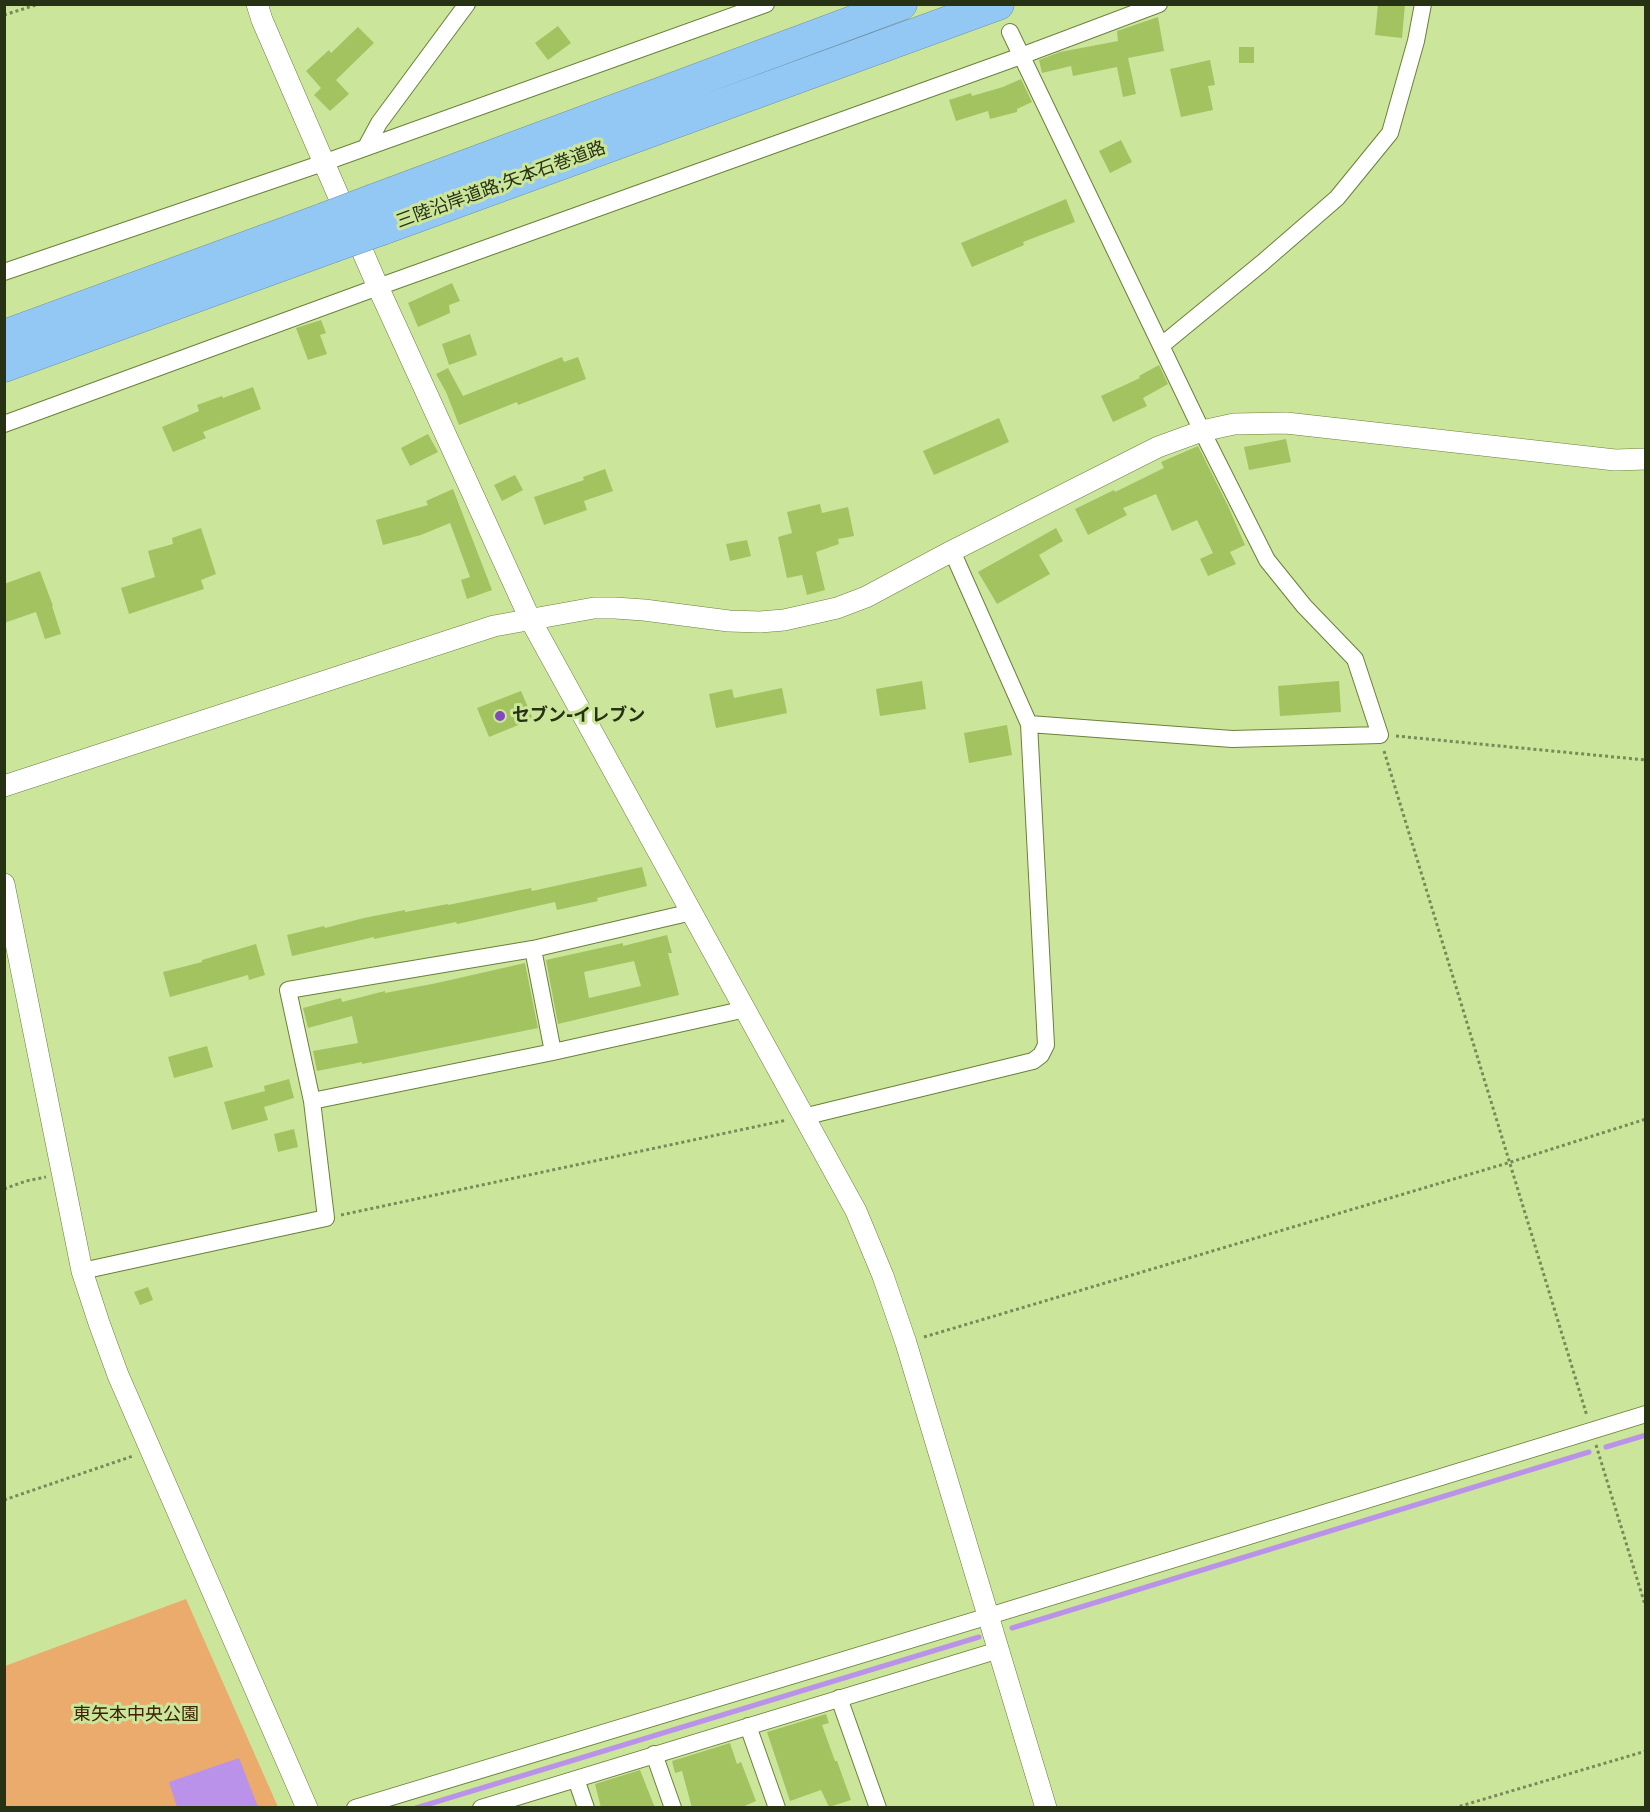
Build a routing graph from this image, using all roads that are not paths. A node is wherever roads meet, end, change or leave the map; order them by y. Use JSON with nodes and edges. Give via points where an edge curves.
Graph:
{"nodes":[{"id":1,"x":257,"y":4,"type":"edge"},
{"id":2,"x":467,"y":4,"type":"edge"},
{"id":3,"x":766,"y":4,"type":"edge"},
{"id":4,"x":902,"y":4,"type":"edge"},
{"id":5,"x":1159,"y":4,"type":"edge"},
{"id":6,"x":1423,"y":4,"type":"edge"},
{"id":7,"x":1004,"y":18,"type":"edge"},
{"id":8,"x":1021,"y":56,"type":"junction"},
{"id":9,"x":366,"y":147,"type":"junction"},
{"id":10,"x":323,"y":164,"type":"junction"},
{"id":11,"x":378,"y":214,"type":"junction"},
{"id":12,"x":327,"y":233,"type":"junction"},
{"id":13,"x":4,"y":272,"type":"edge"},
{"id":14,"x":378,"y":286,"type":"junction"},
{"id":15,"x":4,"y":336,"type":"edge"},
{"id":16,"x":1162,"y":345,"type":"junction"},
{"id":17,"x":4,"y":366,"type":"edge"},
{"id":18,"x":4,"y":424,"type":"edge"},
{"id":19,"x":1202,"y":431,"type":"junction"},
{"id":20,"x":1646,"y":459,"type":"edge"},
{"id":21,"x":952,"y":551,"type":"junction"},
{"id":22,"x":530,"y":619,"type":"junction"},
{"id":23,"x":1029,"y":724,"type":"junction"},
{"id":24,"x":4,"y":786,"type":"edge"},
{"id":25,"x":4,"y":884,"type":"edge"},
{"id":26,"x":692,"y":912,"type":"junction"},
{"id":27,"x":533,"y":949,"type":"junction"},
{"id":28,"x":746,"y":1010,"type":"junction"},
{"id":29,"x":553,"y":1052,"type":"junction"},
{"id":30,"x":312,"y":1101,"type":"junction"},
{"id":31,"x":803,"y":1116,"type":"junction"},
{"id":32,"x":82,"y":1271,"type":"junction"},
{"id":33,"x":1646,"y":1414,"type":"edge"},
{"id":34,"x":989,"y":1616,"type":"junction"},
{"id":35,"x":999,"y":1650,"type":"junction"},
{"id":36,"x":839,"y":1698,"type":"junction"},
{"id":37,"x":748,"y":1726,"type":"junction"},
{"id":38,"x":654,"y":1754,"type":"junction"},
{"id":39,"x":576,"y":1779,"type":"junction"},
{"id":40,"x":500,"y":1805,"type":"edge"},
{"id":41,"x":307,"y":1808,"type":"edge"},
{"id":42,"x":356,"y":1808,"type":"edge"},
{"id":43,"x":481,"y":1808,"type":"edge"},
{"id":44,"x":586,"y":1808,"type":"edge"},
{"id":45,"x":673,"y":1808,"type":"edge"},
{"id":46,"x":777,"y":1808,"type":"edge"},
{"id":47,"x":878,"y":1808,"type":"edge"},
{"id":48,"x":1046,"y":1808,"type":"edge"}],
"edges":[{"from":1,"to":10,"type":"street"},
{"from":2,"to":9,"type":"street","via":[[379,123]]},
{"from":3,"to":9,"type":"street"},
{"from":4,"to":11,"type":"highway","name":"三陸沿岸道路;矢本石巻道路"},
{"from":5,"to":8,"type":"street"},
{"from":6,"to":16,"type":"street","via":[[1390,133],[1337,198]]},
{"from":7,"to":8,"type":"street"},
{"from":7,"to":11,"type":"highway","name":"三陸沿岸道路;矢本石巻道路"},
{"from":8,"to":14,"type":"street"},
{"from":8,"to":16,"type":"street"},
{"from":9,"to":10,"type":"street"},
{"from":10,"to":13,"type":"street"},
{"from":10,"to":14,"type":"street"},
{"from":11,"to":12,"type":"highway","name":"三陸沿岸道路;矢本石巻道路","bridge":true},
{"from":12,"to":15,"type":"highway","name":"三陸沿岸道路;矢本石巻道路"},
{"from":12,"to":17,"type":"highway","name":"三陸沿岸道路;矢本石巻道路"},
{"from":14,"to":18,"type":"street"},
{"from":14,"to":22,"type":"street"},
{"from":16,"to":19,"type":"street"},
{"from":19,"to":20,"type":"street","via":[[1234,424],[1286,423],[1615,460]]},
{"from":19,"to":21,"type":"street","via":[[1158,447]]},
{"from":19,"to":23,"type":"street","via":[[1267,560],[1355,659],[1380,735],[1232,739]]},
{"from":21,"to":22,"type":"street","via":[[866,597],[784,620],[729,621],[615,608]]},
{"from":21,"to":23,"type":"street"},
{"from":22,"to":24,"type":"street","via":[[483,630]]},
{"from":22,"to":26,"type":"street"},
{"from":23,"to":31,"type":"street","via":[[1046,1045],[1041,1055],[1033,1061]]},
{"from":25,"to":32,"type":"street"},
{"from":26,"to":27,"type":"street"},
{"from":26,"to":28,"type":"street"},
{"from":27,"to":29,"type":"street"},
{"from":27,"to":30,"type":"street","via":[[288,990]]},
{"from":28,"to":29,"type":"street"},
{"from":28,"to":31,"type":"street"},
{"from":29,"to":30,"type":"street"},
{"from":30,"to":32,"type":"street","via":[[326,1218]]},
{"from":31,"to":34,"type":"street","via":[[856,1211],[883,1276]]},
{"from":32,"to":41,"type":"street","via":[[118,1375]]},
{"from":33,"to":34,"type":"street"},
{"from":34,"to":35,"type":"street"},
{"from":34,"to":42,"type":"street"},
{"from":35,"to":36,"type":"street"},
{"from":35,"to":48,"type":"street"},
{"from":36,"to":37,"type":"street"},
{"from":36,"to":47,"type":"street"},
{"from":37,"to":38,"type":"street"},
{"from":37,"to":46,"type":"street"},
{"from":38,"to":39,"type":"street"},
{"from":38,"to":45,"type":"street"},
{"from":39,"to":40,"type":"street"},
{"from":39,"to":44,"type":"street"},
{"from":40,"to":43,"type":"street"}]}
